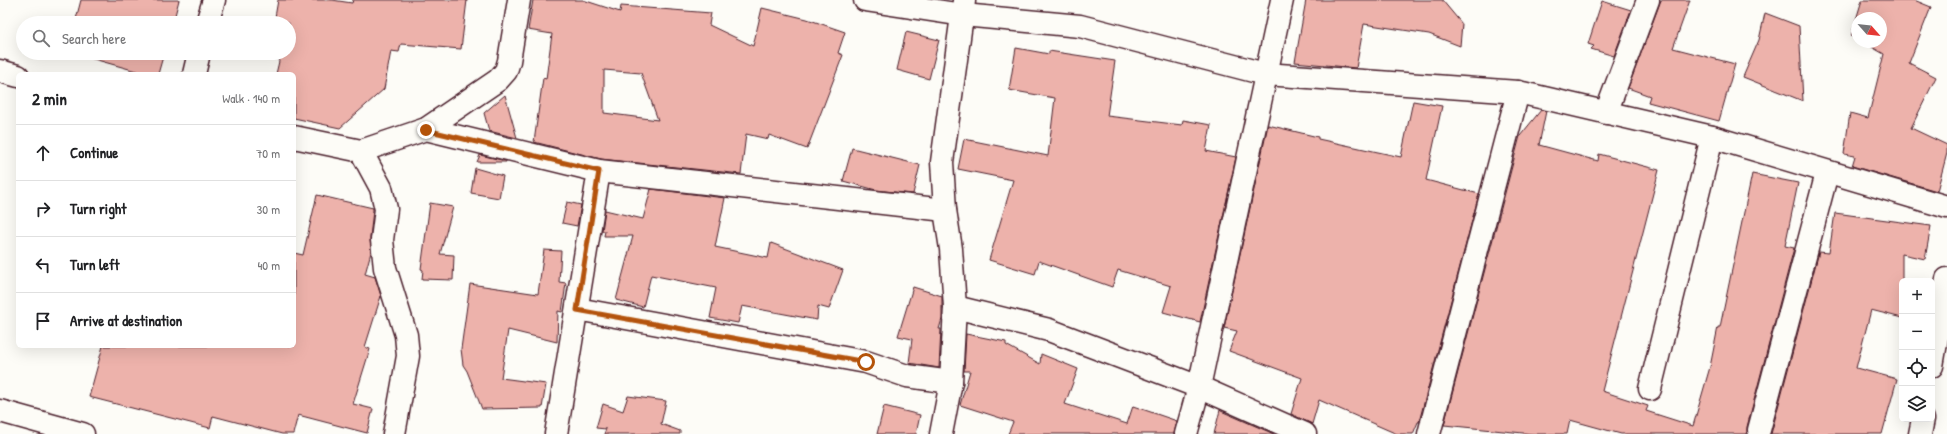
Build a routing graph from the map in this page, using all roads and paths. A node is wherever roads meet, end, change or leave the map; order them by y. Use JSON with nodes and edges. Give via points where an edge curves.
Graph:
{"nodes":[{"id":1,"x":214,"y":0,"type":"edge"},
{"id":2,"x":519,"y":0,"type":"edge"},
{"id":3,"x":865,"y":0,"type":"edge"},
{"id":4,"x":1282,"y":0,"type":"edge"},
{"id":5,"x":1648,"y":0,"type":"edge"},
{"id":6,"x":963,"y":7,"type":"edge"},
{"id":7,"x":209,"y":16,"type":"edge"},
{"id":8,"x":197,"y":60,"type":"edge"},
{"id":9,"x":0,"y":71,"type":"edge"},
{"id":10,"x":194,"y":72,"type":"edge"},
{"id":11,"x":1265,"y":74,"type":"junction"},
{"id":12,"x":16,"y":75,"type":"edge"},
{"id":13,"x":1518,"y":92,"type":"junction"},
{"id":14,"x":1606,"y":113,"type":"junction"},
{"id":15,"x":426,"y":130,"type":"junction"},
{"id":16,"x":296,"y":137,"type":"edge"},
{"id":17,"x":1712,"y":137,"type":"junction"},
{"id":18,"x":361,"y":151,"type":"junction"},
{"id":19,"x":599,"y":171,"type":"junction"},
{"id":20,"x":1827,"y":173,"type":"junction"},
{"id":21,"x":1947,"y":207,"type":"edge"},
{"id":22,"x":945,"y":210,"type":"junction"},
{"id":23,"x":1947,"y":279,"type":"edge"},
{"id":24,"x":955,"y":307,"type":"junction"},
{"id":25,"x":577,"y":310,"type":"junction"},
{"id":26,"x":1944,"y":317,"type":"edge"},
{"id":27,"x":1935,"y":354,"type":"edge"},
{"id":28,"x":951,"y":382,"type":"junction"},
{"id":29,"x":1199,"y":387,"type":"junction"},
{"id":30,"x":1650,"y":389,"type":"dead end"},
{"id":31,"x":0,"y":411,"type":"edge"},
{"id":32,"x":1922,"y":422,"type":"edge"},
{"id":33,"x":1759,"y":430,"type":"dead end"},
{"id":34,"x":75,"y":433,"type":"edge"},
{"id":35,"x":394,"y":434,"type":"edge"},
{"id":36,"x":556,"y":434,"type":"edge"},
{"id":37,"x":941,"y":434,"type":"edge"},
{"id":38,"x":1186,"y":434,"type":"edge"},
{"id":39,"x":1305,"y":434,"type":"edge"},
{"id":40,"x":1429,"y":434,"type":"edge"},
{"id":41,"x":1920,"y":434,"type":"edge"}],
"edges":[{"from":1,"to":7,"type":"street"},
{"from":2,"to":15,"type":"street","via":[[506,71],[498,80]]},
{"from":3,"to":6,"type":"street"},
{"from":4,"to":11,"type":"street"},
{"from":5,"to":14,"type":"street"},
{"from":6,"to":11,"type":"street","via":[[1080,26]]},
{"from":6,"to":22,"type":"street","via":[[942,162]]},
{"from":8,"to":10,"type":"street"},
{"from":9,"to":12,"type":"street"},
{"from":11,"to":13,"type":"street"},
{"from":11,"to":29,"type":"street"},
{"from":13,"to":14,"type":"street"},
{"from":13,"to":40,"type":"street"},
{"from":14,"to":17,"type":"street"},
{"from":15,"to":18,"type":"street"},
{"from":15,"to":19,"type":"street"},
{"from":16,"to":18,"type":"street"},
{"from":17,"to":20,"type":"street"},
{"from":17,"to":30,"type":"street"},
{"from":18,"to":35,"type":"street","via":[[380,188],[386,208],[382,240],[386,268],[406,335],[408,356]]},
{"from":19,"to":22,"type":"street"},
{"from":19,"to":25,"type":"street"},
{"from":20,"to":21,"type":"street"},
{"from":20,"to":33,"type":"street"},
{"from":22,"to":24,"type":"street"},
{"from":23,"to":26,"type":"street"},
{"from":24,"to":28,"type":"street"},
{"from":24,"to":29,"type":"street","via":[[1049,330]]},
{"from":25,"to":28,"type":"street","via":[[866,362],[907,376]]},
{"from":25,"to":36,"type":"street"},
{"from":26,"to":27,"type":"street"},
{"from":28,"to":37,"type":"street"},
{"from":29,"to":38,"type":"street"},
{"from":29,"to":39,"type":"street"},
{"from":31,"to":34,"type":"street"},
{"from":32,"to":41,"type":"street"}]}
